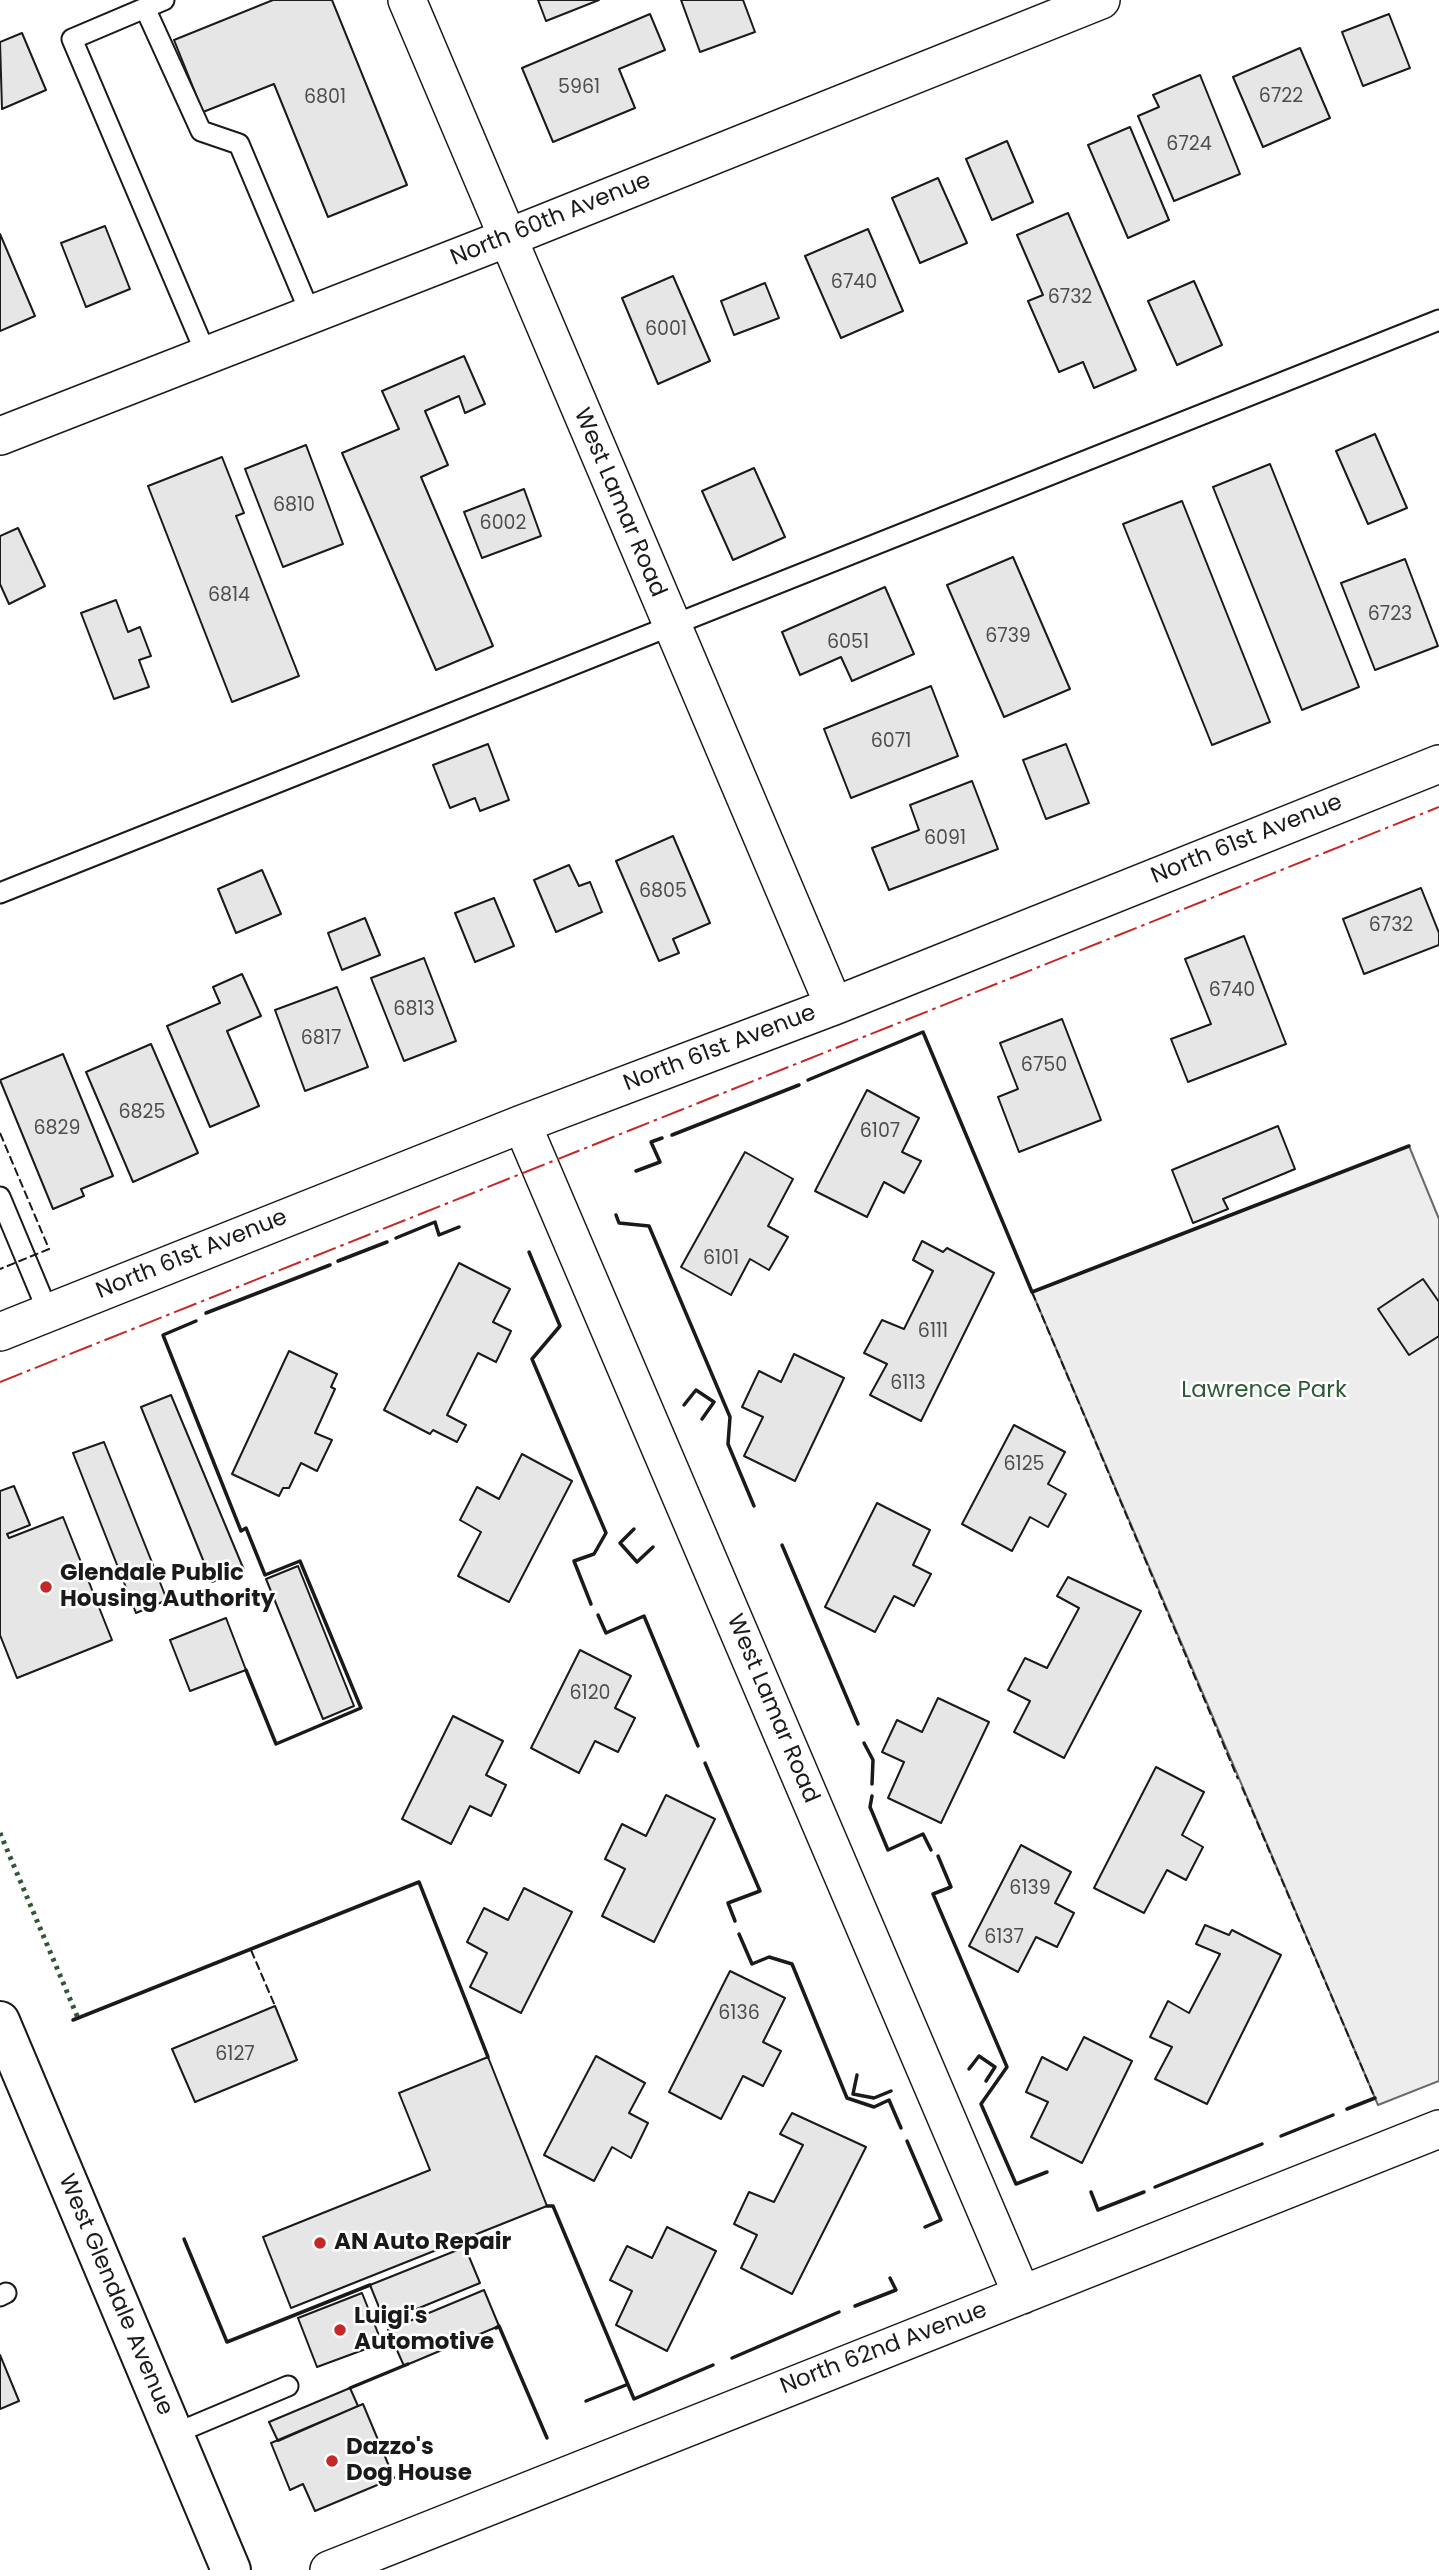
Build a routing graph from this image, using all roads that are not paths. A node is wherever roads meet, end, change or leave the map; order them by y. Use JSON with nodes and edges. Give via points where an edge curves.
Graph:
{"nodes":[{"id":1,"x":164,"y":0,"type":"edge"},
{"id":2,"x":407,"y":0,"type":"edge"},
{"id":3,"x":1101,"y":0,"type":"edge"},
{"id":4,"x":145,"y":8,"type":"junction"},
{"id":5,"x":507,"y":238,"type":"junction"},
{"id":6,"x":311,"y":315,"type":"junction"},
{"id":7,"x":1439,"y":320,"type":"edge"},
{"id":8,"x":206,"y":354,"type":"junction"},
{"id":9,"x":0,"y":436,"type":"edge"},
{"id":10,"x":671,"y":625,"type":"junction"},
{"id":11,"x":1439,"y":764,"type":"edge"},
{"id":12,"x":0,"y":893,"type":"edge"},
{"id":13,"x":834,"y":1006,"type":"junction"},
{"id":14,"x":522,"y":1124,"type":"junction"},
{"id":15,"x":0,"y":1197,"type":"edge"},
{"id":16,"x":48,"y":1312,"type":"junction"},
{"id":17,"x":0,"y":1332,"type":"edge"},
{"id":18,"x":0,"y":2021,"type":"edge"},
{"id":19,"x":1439,"y":2129,"type":"edge"},
{"id":20,"x":1022,"y":2295,"type":"junction"},
{"id":21,"x":288,"y":2386,"type":"dead end"},
{"id":22,"x":174,"y":2434,"type":"junction"},
{"id":23,"x":231,"y":2570,"type":"edge"},
{"id":24,"x":329,"y":2570,"type":"edge"}],
"edges":[{"from":1,"to":4,"type":"lane"},
{"from":2,"to":5,"type":"street","name":"West Lamar Road"},
{"from":3,"to":5,"type":"street","name":"North 60th Avenue"},
{"from":4,"to":6,"type":"lane","via":[[201,131],[239,144]]},
{"from":4,"to":8,"type":"lane","via":[[72,39]]},
{"from":5,"to":6,"type":"street","name":"North 60th Avenue"},
{"from":5,"to":10,"type":"street","name":"West Lamar Road"},
{"from":6,"to":8,"type":"street","name":"North 60th Avenue"},
{"from":7,"to":10,"type":"lane"},
{"from":8,"to":9,"type":"street","name":"North 60th Avenue"},
{"from":10,"to":12,"type":"lane"},
{"from":10,"to":13,"type":"street","name":"West Lamar Road"},
{"from":11,"to":13,"type":"street","name":"North 61st Avenue"},
{"from":13,"to":14,"type":"street","name":"North 61st Avenue"},
{"from":14,"to":16,"type":"street","name":"North 61st Avenue"},
{"from":14,"to":20,"type":"street","name":"West Lamar Road"},
{"from":15,"to":16,"type":"lane"},
{"from":16,"to":17,"type":"street","name":"North 61st Avenue"},
{"from":18,"to":22,"type":"main road","name":"West Glendale Avenue"},
{"from":19,"to":20,"type":"street","name":"North 62nd Avenue"},
{"from":20,"to":24,"type":"street","name":"North 62nd Avenue"},
{"from":21,"to":22,"type":"lane"},
{"from":22,"to":23,"type":"main road","name":"West Glendale Avenue"}]}
